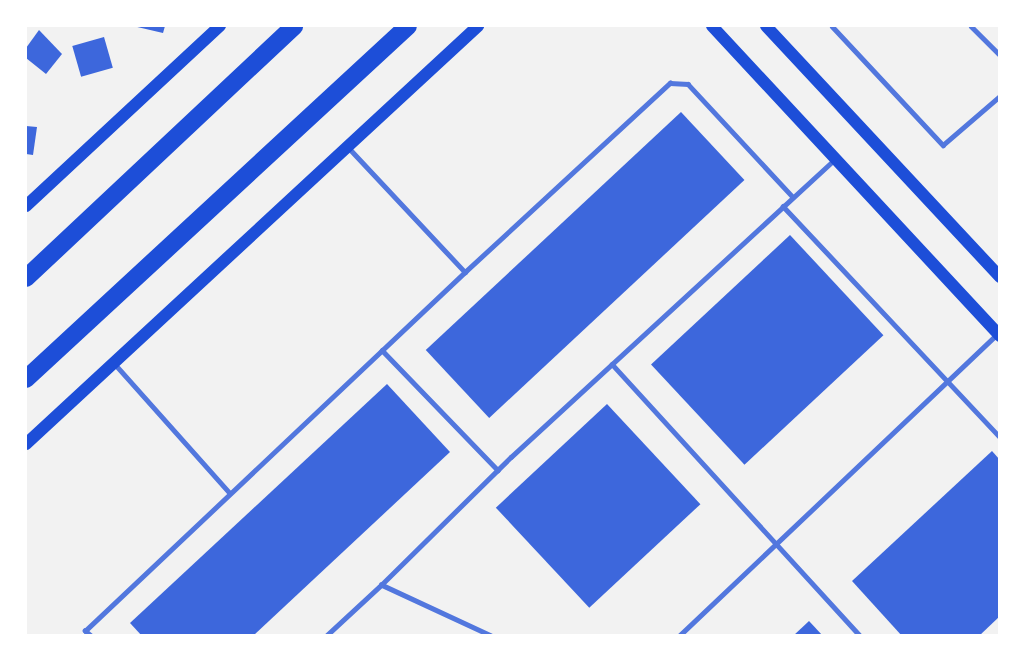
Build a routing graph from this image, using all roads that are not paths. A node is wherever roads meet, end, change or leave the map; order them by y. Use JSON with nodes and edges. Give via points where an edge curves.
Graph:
{"nodes":[{"id":1,"x":220,"y":26,"type":"edge"},
{"id":2,"x":294,"y":26,"type":"edge"},
{"id":3,"x":408,"y":26,"type":"edge"},
{"id":4,"x":478,"y":26,"type":"edge"},
{"id":5,"x":712,"y":26,"type":"edge"},
{"id":6,"x":766,"y":26,"type":"edge"},
{"id":7,"x":832,"y":26,"type":"edge"},
{"id":8,"x":971,"y":26,"type":"edge"},
{"id":9,"x":999,"y":55,"type":"edge"},
{"id":10,"x":999,"y":96,"type":"edge"},
{"id":11,"x":347,"y":146,"type":"junction"},
{"id":12,"x":835,"y":159,"type":"junction"},
{"id":13,"x":793,"y":197,"type":"junction"},
{"id":14,"x":26,"y":206,"type":"edge"},
{"id":15,"x":783,"y":206,"type":"junction"},
{"id":16,"x":465,"y":272,"type":"junction"},
{"id":17,"x":999,"y":277,"type":"edge"},
{"id":18,"x":26,"y":278,"type":"edge"},
{"id":19,"x":999,"y":334,"type":"edge"},
{"id":20,"x":382,"y":350,"type":"junction"},
{"id":21,"x":114,"y":362,"type":"junction"},
{"id":22,"x":612,"y":364,"type":"junction"},
{"id":23,"x":26,"y":379,"type":"edge"},
{"id":24,"x":948,"y":381,"type":"junction"},
{"id":25,"x":999,"y":437,"type":"edge"},
{"id":26,"x":26,"y":444,"type":"edge"},
{"id":27,"x":498,"y":470,"type":"junction"},
{"id":28,"x":230,"y":493,"type":"junction"},
{"id":29,"x":776,"y":543,"type":"junction"},
{"id":30,"x":381,"y":585,"type":"junction"},
{"id":31,"x":91,"y":636,"type":"edge"},
{"id":32,"x":326,"y":636,"type":"edge"},
{"id":33,"x":491,"y":636,"type":"edge"},
{"id":34,"x":679,"y":636,"type":"edge"},
{"id":35,"x":860,"y":636,"type":"edge"}],
"edges":[{"from":1,"to":14,"type":"main road"},
{"from":2,"to":18,"type":"highway"},
{"from":3,"to":23,"type":"highway"},
{"from":4,"to":11,"type":"main road"},
{"from":5,"to":12,"type":"main road"},
{"from":6,"to":17,"type":"main road"},
{"from":7,"to":10,"type":"lane","via":[[943,145]]},
{"from":8,"to":9,"type":"lane"},
{"from":11,"to":16,"type":"lane"},
{"from":11,"to":21,"type":"main road"},
{"from":12,"to":13,"type":"lane"},
{"from":12,"to":19,"type":"main road"},
{"from":13,"to":15,"type":"lane"},
{"from":13,"to":16,"type":"lane","via":[[688,84],[670,83]]},
{"from":15,"to":22,"type":"lane"},
{"from":15,"to":24,"type":"lane"},
{"from":16,"to":20,"type":"lane"},
{"from":19,"to":24,"type":"lane"},
{"from":20,"to":27,"type":"lane"},
{"from":20,"to":28,"type":"lane"},
{"from":21,"to":26,"type":"main road"},
{"from":21,"to":28,"type":"lane"},
{"from":22,"to":27,"type":"lane"},
{"from":22,"to":29,"type":"lane"},
{"from":24,"to":25,"type":"lane"},
{"from":24,"to":29,"type":"lane"},
{"from":27,"to":30,"type":"lane"},
{"from":28,"to":31,"type":"lane","via":[[85,631]]},
{"from":29,"to":34,"type":"lane"},
{"from":29,"to":35,"type":"lane"},
{"from":30,"to":32,"type":"lane"},
{"from":30,"to":33,"type":"lane"}]}
